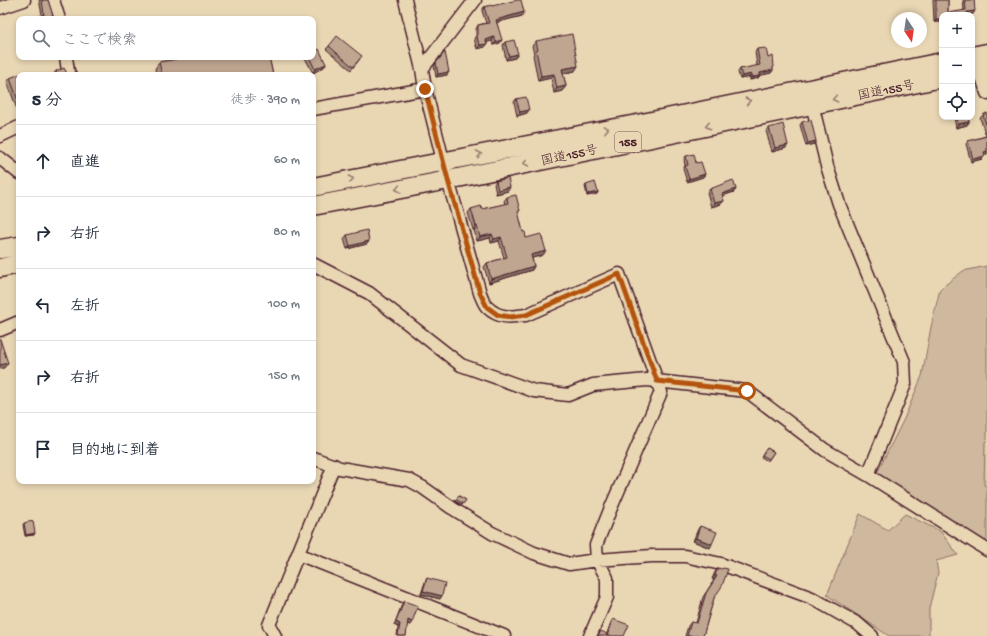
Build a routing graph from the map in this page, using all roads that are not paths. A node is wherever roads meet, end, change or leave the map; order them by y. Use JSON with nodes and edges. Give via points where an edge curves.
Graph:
{"nodes":[{"id":1,"x":24,"y":0,"type":"edge"},
{"id":2,"x":53,"y":0,"type":"edge"},
{"id":3,"x":405,"y":0,"type":"edge"},
{"id":4,"x":475,"y":0,"type":"edge"},
{"id":5,"x":0,"y":8,"type":"edge"},
{"id":6,"x":58,"y":16,"type":"edge"},
{"id":7,"x":987,"y":53,"type":"edge"},
{"id":8,"x":66,"y":60,"type":"edge"},
{"id":9,"x":939,"y":63,"type":"edge"},
{"id":10,"x":978,"y":67,"type":"edge"},
{"id":11,"x":422,"y":69,"type":"junction"},
{"id":12,"x":68,"y":72,"type":"edge"},
{"id":13,"x":939,"y":79,"type":"edge"},
{"id":14,"x":425,"y":89,"type":"junction"},
{"id":15,"x":987,"y":93,"type":"edge"},
{"id":16,"x":812,"y":104,"type":"junction"},
{"id":17,"x":316,"y":108,"type":"edge"},
{"id":18,"x":16,"y":128,"type":"edge"},
{"id":19,"x":0,"y":136,"type":"edge"},
{"id":20,"x":0,"y":158,"type":"edge"},
{"id":21,"x":443,"y":161,"type":"junction"},
{"id":22,"x":16,"y":171,"type":"edge"},
{"id":23,"x":448,"y":180,"type":"junction"},
{"id":24,"x":316,"y":185,"type":"edge"},
{"id":25,"x":316,"y":205,"type":"edge"},
{"id":26,"x":16,"y":247,"type":"edge"},
{"id":27,"x":0,"y":250,"type":"edge"},
{"id":28,"x":16,"y":265,"type":"edge"},
{"id":29,"x":316,"y":266,"type":"edge"},
{"id":30,"x":0,"y":268,"type":"edge"},
{"id":31,"x":16,"y":323,"type":"edge"},
{"id":32,"x":0,"y":330,"type":"edge"},
{"id":33,"x":657,"y":381,"type":"junction"},
{"id":34,"x":316,"y":459,"type":"edge"},
{"id":35,"x":334,"y":465,"type":"junction"},
{"id":36,"x":868,"y":475,"type":"junction"},
{"id":37,"x":987,"y":550,"type":"edge"},
{"id":38,"x":298,"y":554,"type":"junction"},
{"id":39,"x":598,"y":560,"type":"junction"},
{"id":40,"x":275,"y":636,"type":"edge"},
{"id":41,"x":504,"y":636,"type":"edge"},
{"id":42,"x":590,"y":636,"type":"edge"},
{"id":43,"x":872,"y":636,"type":"edge"}],
"edges":[{"from":1,"to":5,"type":"street"},
{"from":2,"to":6,"type":"street"},
{"from":3,"to":11,"type":"street"},
{"from":4,"to":11,"type":"street"},
{"from":7,"to":10,"type":"highway"},
{"from":8,"to":12,"type":"street"},
{"from":21,"to":9,"type":"highway","name":"国道155号","number":"155","one_way":true},
{"from":10,"to":15,"type":"street"},
{"from":11,"to":14,"type":"street"},
{"from":13,"to":16,"type":"highway","name":"国道155号","number":"155","one_way":true},
{"from":14,"to":17,"type":"street"},
{"from":14,"to":21,"type":"street"},
{"from":16,"to":23,"type":"highway","name":"国道155号","number":"155","one_way":true},
{"from":16,"to":36,"type":"street","via":[[839,204],[904,362],[905,384]]},
{"from":18,"to":19,"type":"street"},
{"from":20,"to":22,"type":"street"},
{"from":21,"to":23,"type":"street"},
{"from":24,"to":21,"type":"highway","name":"国道155号","number":"155","one_way":true},
{"from":23,"to":25,"type":"highway","name":"国道155号","number":"155","one_way":true},
{"from":23,"to":33,"type":"street","via":[[480,293],[487,307],[498,315],[526,315],[619,274]]},
{"from":26,"to":27,"type":"highway"},
{"from":28,"to":30,"type":"highway"},
{"from":29,"to":33,"type":"street","via":[[369,293],[461,365],[534,391],[568,395],[593,385]]},
{"from":31,"to":32,"type":"street"},
{"from":33,"to":36,"type":"street","via":[[747,391],[825,450]]},
{"from":33,"to":39,"type":"street","via":[[662,392],[596,545]]},
{"from":34,"to":35,"type":"street"},
{"from":35,"to":38,"type":"street"},
{"from":35,"to":39,"type":"street","via":[[409,480],[492,533],[534,553],[569,564]]},
{"from":36,"to":37,"type":"street"},
{"from":38,"to":40,"type":"street","via":[[269,625]]},
{"from":38,"to":41,"type":"street"},
{"from":39,"to":42,"type":"street","via":[[607,578],[607,597]]},
{"from":39,"to":43,"type":"street","via":[[685,556],[721,564],[812,598],[858,624]]}]}
